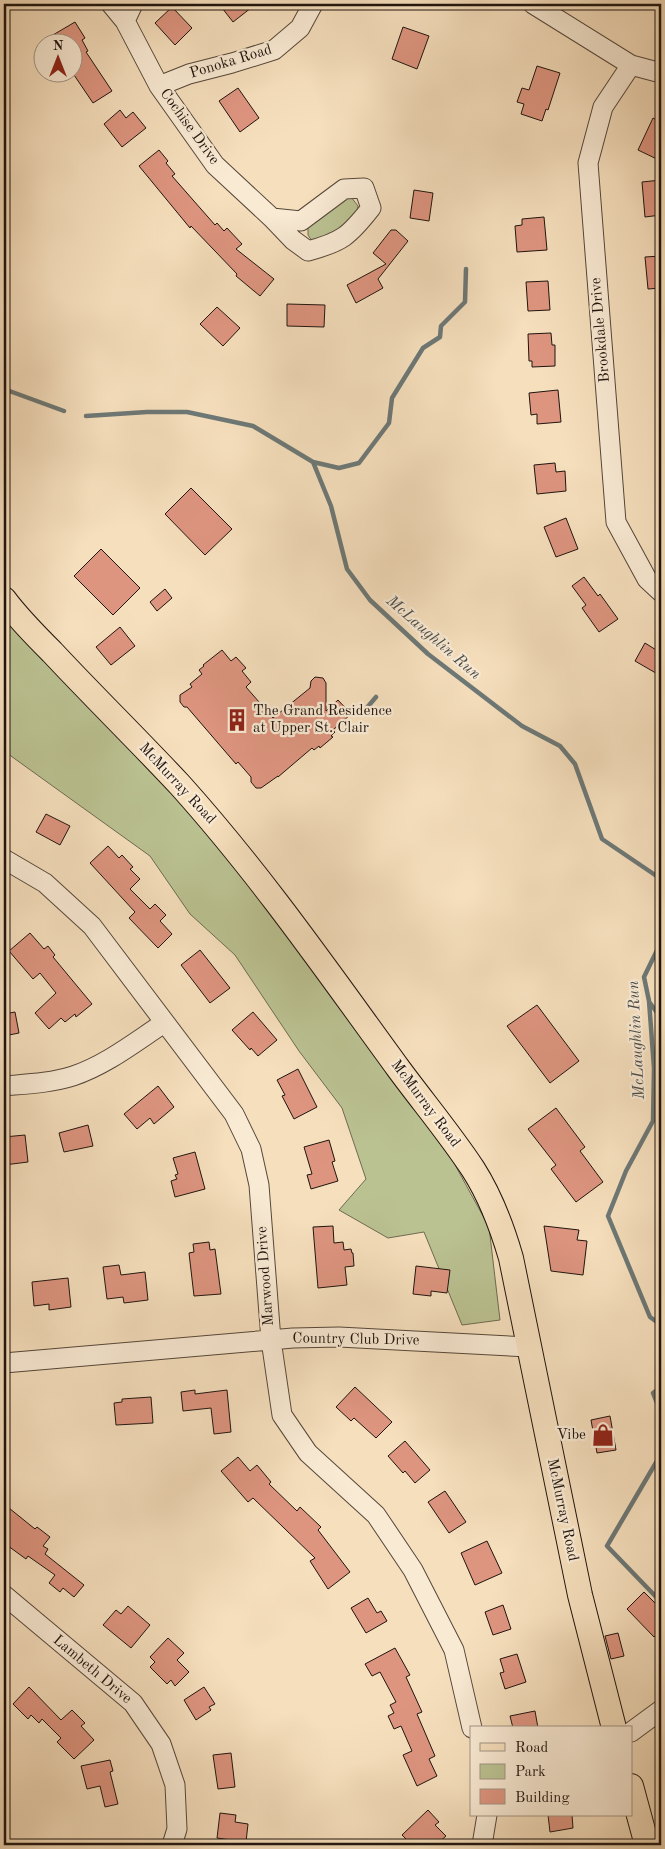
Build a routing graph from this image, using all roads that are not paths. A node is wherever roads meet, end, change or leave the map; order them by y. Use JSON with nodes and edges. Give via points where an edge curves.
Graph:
{"nodes":[{"id":1,"x":111,"y":4,"type":"edge"},
{"id":2,"x":133,"y":4,"type":"edge"},
{"id":3,"x":312,"y":4,"type":"edge"},
{"id":4,"x":533,"y":4,"type":"edge"},
{"id":5,"x":125,"y":21,"type":"junction"},
{"id":6,"x":631,"y":65,"type":"junction"},
{"id":7,"x":661,"y":73,"type":"edge"},
{"id":8,"x":159,"y":86,"type":"junction"},
{"id":9,"x":272,"y":218,"type":"junction"},
{"id":10,"x":661,"y":592,"type":"edge"},
{"id":11,"x":4,"y":599,"type":"edge"},
{"id":12,"x":4,"y":859,"type":"edge"},
{"id":13,"x":164,"y":1023,"type":"junction"},
{"id":14,"x":4,"y":1086,"type":"edge"},
{"id":15,"x":271,"y":1340,"type":"junction"},
{"id":16,"x":529,"y":1347,"type":"junction"},
{"id":17,"x":4,"y":1363,"type":"edge"},
{"id":18,"x":4,"y":1595,"type":"edge"},
{"id":19,"x":661,"y":1710,"type":"edge"},
{"id":20,"x":472,"y":1726,"type":"edge"},
{"id":21,"x":613,"y":1726,"type":"edge"},
{"id":22,"x":632,"y":1731,"type":"edge"},
{"id":23,"x":632,"y":1790,"type":"edge"},
{"id":24,"x":487,"y":1816,"type":"edge"},
{"id":25,"x":172,"y":1845,"type":"edge"},
{"id":26,"x":482,"y":1845,"type":"edge"},
{"id":27,"x":647,"y":1845,"type":"edge"}],
"edges":[{"from":1,"to":5,"type":"street","name":"Cochise Drive"},
{"from":2,"to":5,"type":"street"},
{"from":3,"to":8,"type":"street","name":"Ponoka Road","via":[[300,28],[274,50]]},
{"from":4,"to":6,"type":"street"},
{"from":5,"to":8,"type":"street","name":"Cochise Drive"},
{"from":6,"to":7,"type":"street"},
{"from":6,"to":10,"type":"street","name":"Brookdale Drive","via":[[603,107],[588,163],[616,522],[647,579]]},
{"from":8,"to":9,"type":"street","name":"Cochise Drive","via":[[214,165]]},
{"from":9,"to":9,"type":"street","name":"Cochise Drive","via":[[308,251],[332,245],[354,230],[371,208],[364,188],[344,189],[301,221]]},
{"from":11,"to":16,"type":"main road","name":"McMurray Road","via":[[237,851],[474,1170],[504,1234]]},
{"from":12,"to":13,"type":"street","name":"Marwood Drive","via":[[45,883],[92,926]]},
{"from":13,"to":14,"type":"street","via":[[116,1055],[74,1075],[47,1082]]},
{"from":13,"to":15,"type":"street","name":"Marwood Drive","via":[[234,1114],[251,1149],[259,1185]]},
{"from":15,"to":16,"type":"street","name":"Country Club Drive","via":[[339,1337]]},
{"from":15,"to":17,"type":"street","name":"Country Club Drive"},
{"from":15,"to":20,"type":"street","name":"Marwood Drive","via":[[282,1415],[308,1453],[376,1514],[413,1570],[454,1650]]},
{"from":16,"to":21,"type":"main road","name":"McMurray Road","via":[[580,1595]]},
{"from":18,"to":25,"type":"street","name":"Lambeth Drive","via":[[133,1703],[161,1744],[175,1784],[177,1829]]},
{"from":19,"to":22,"type":"street"},
{"from":23,"to":27,"type":"main road"},
{"from":24,"to":26,"type":"street"}]}
